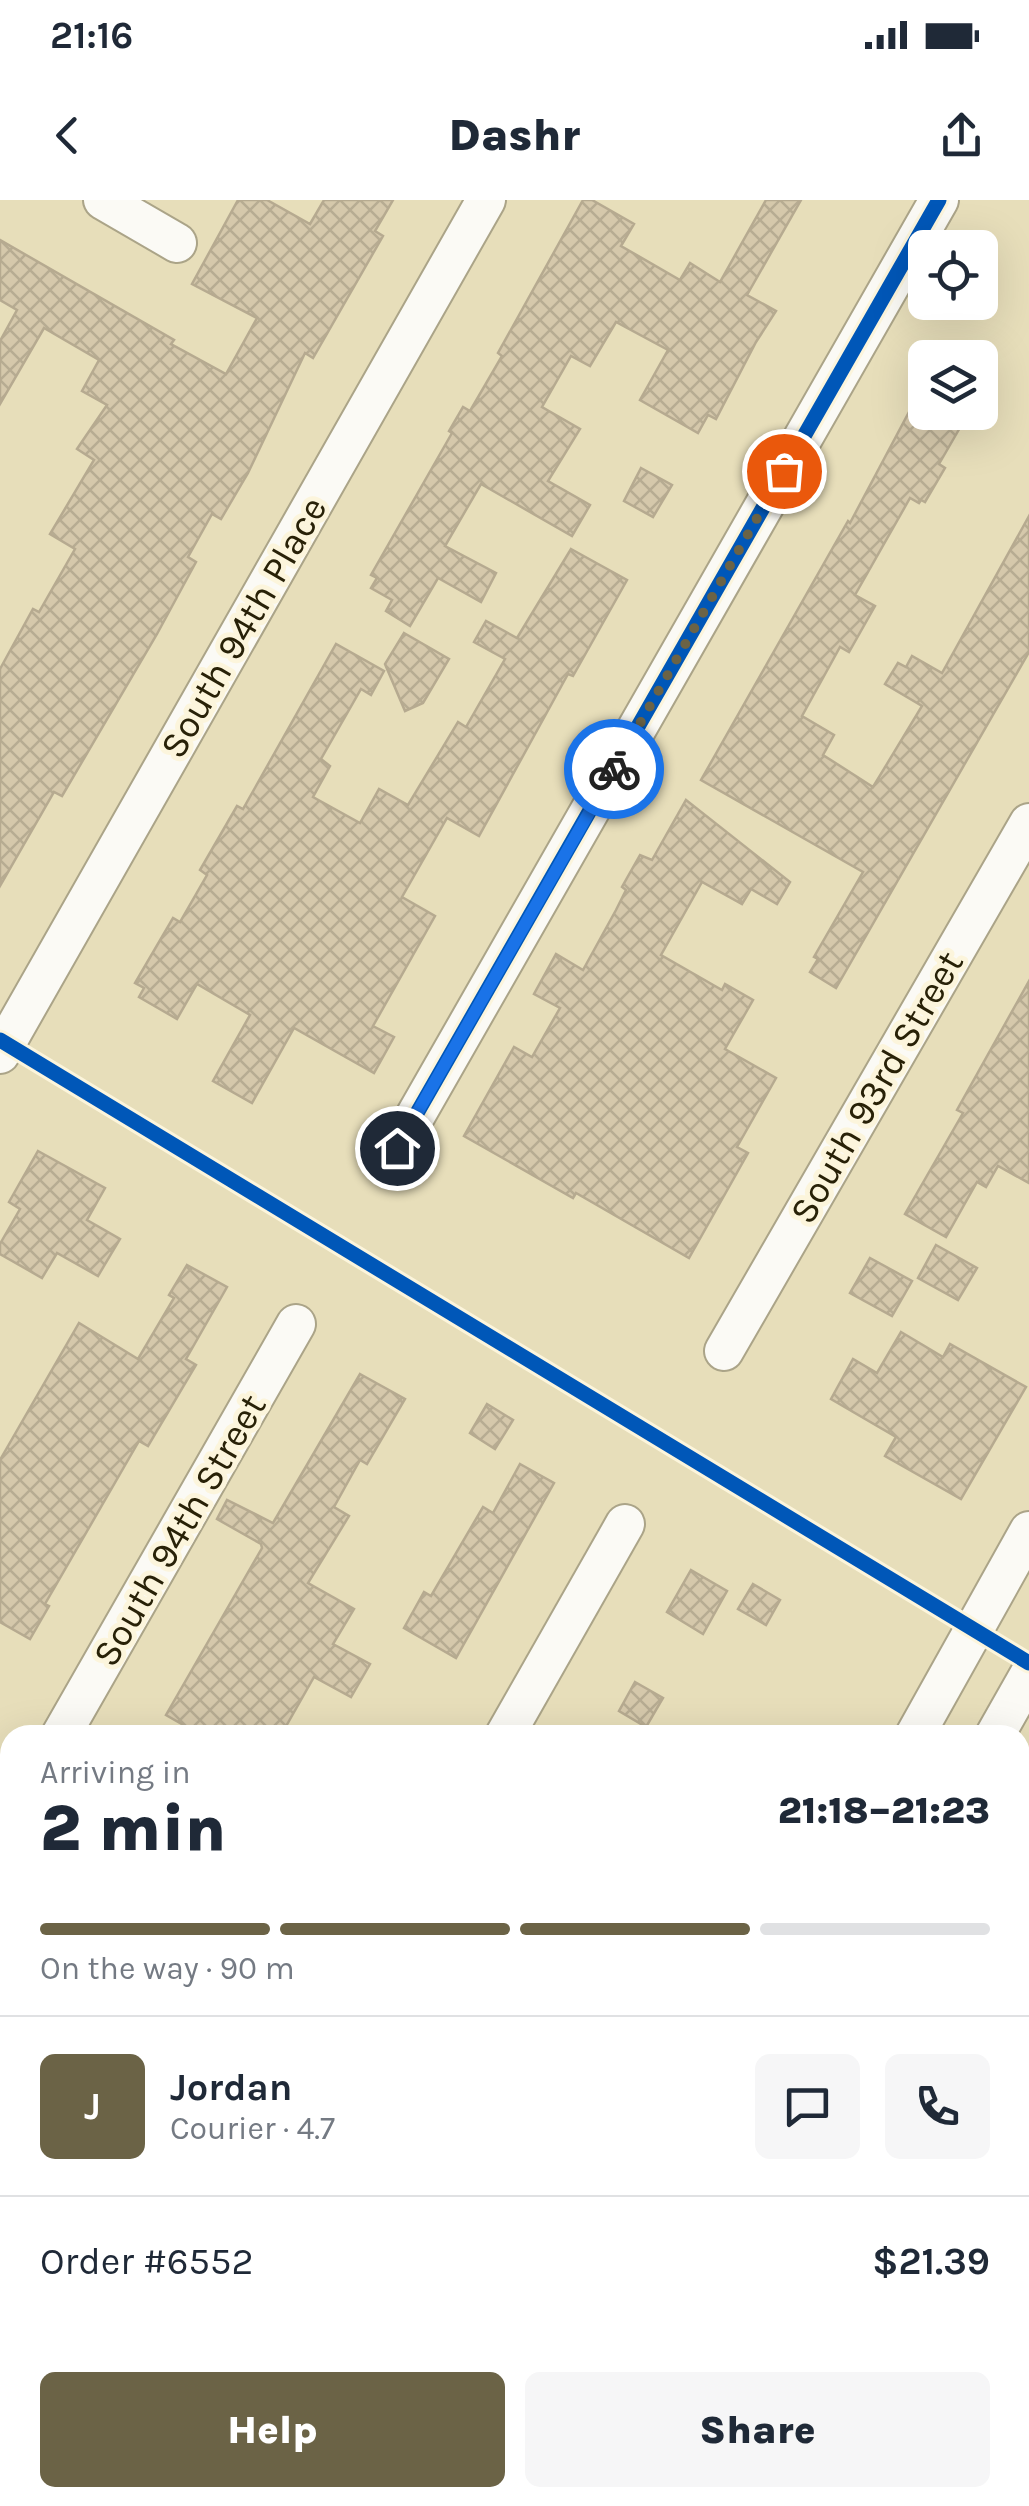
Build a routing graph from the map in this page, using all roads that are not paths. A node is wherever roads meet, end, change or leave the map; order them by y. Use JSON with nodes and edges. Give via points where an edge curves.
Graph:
{"nodes":[{"id":1,"x":103,"y":200,"type":"edge"},
{"id":2,"x":486,"y":200,"type":"edge"},
{"id":3,"x":939,"y":200,"type":"edge"},
{"id":4,"x":177,"y":243,"type":"dead end"},
{"id":5,"x":1029,"y":823,"type":"edge"},
{"id":6,"x":0,"y":1054,"type":"edge"},
{"id":7,"x":397,"y":1148,"type":"dead end"},
{"id":8,"x":296,"y":1324,"type":"dead end"},
{"id":9,"x":724,"y":1351,"type":"dead end"},
{"id":10,"x":625,"y":1524,"type":"dead end"},
{"id":11,"x":1029,"y":1531,"type":"edge"},
{"id":12,"x":1029,"y":1675,"type":"edge"},
{"id":13,"x":68,"y":1725,"type":"edge"},
{"id":14,"x":510,"y":1725,"type":"edge"},
{"id":15,"x":921,"y":1725,"type":"edge"},
{"id":16,"x":1001,"y":1725,"type":"edge"}],
"edges":[{"from":1,"to":4,"type":"street"},
{"from":2,"to":6,"type":"street","name":"South 94th Place"},
{"from":3,"to":7,"type":"street"},
{"from":5,"to":9,"type":"street","name":"South 93rd Street"},
{"from":8,"to":13,"type":"street","name":"South 94th Street"},
{"from":10,"to":14,"type":"street"},
{"from":11,"to":15,"type":"street"},
{"from":12,"to":16,"type":"street"}]}
